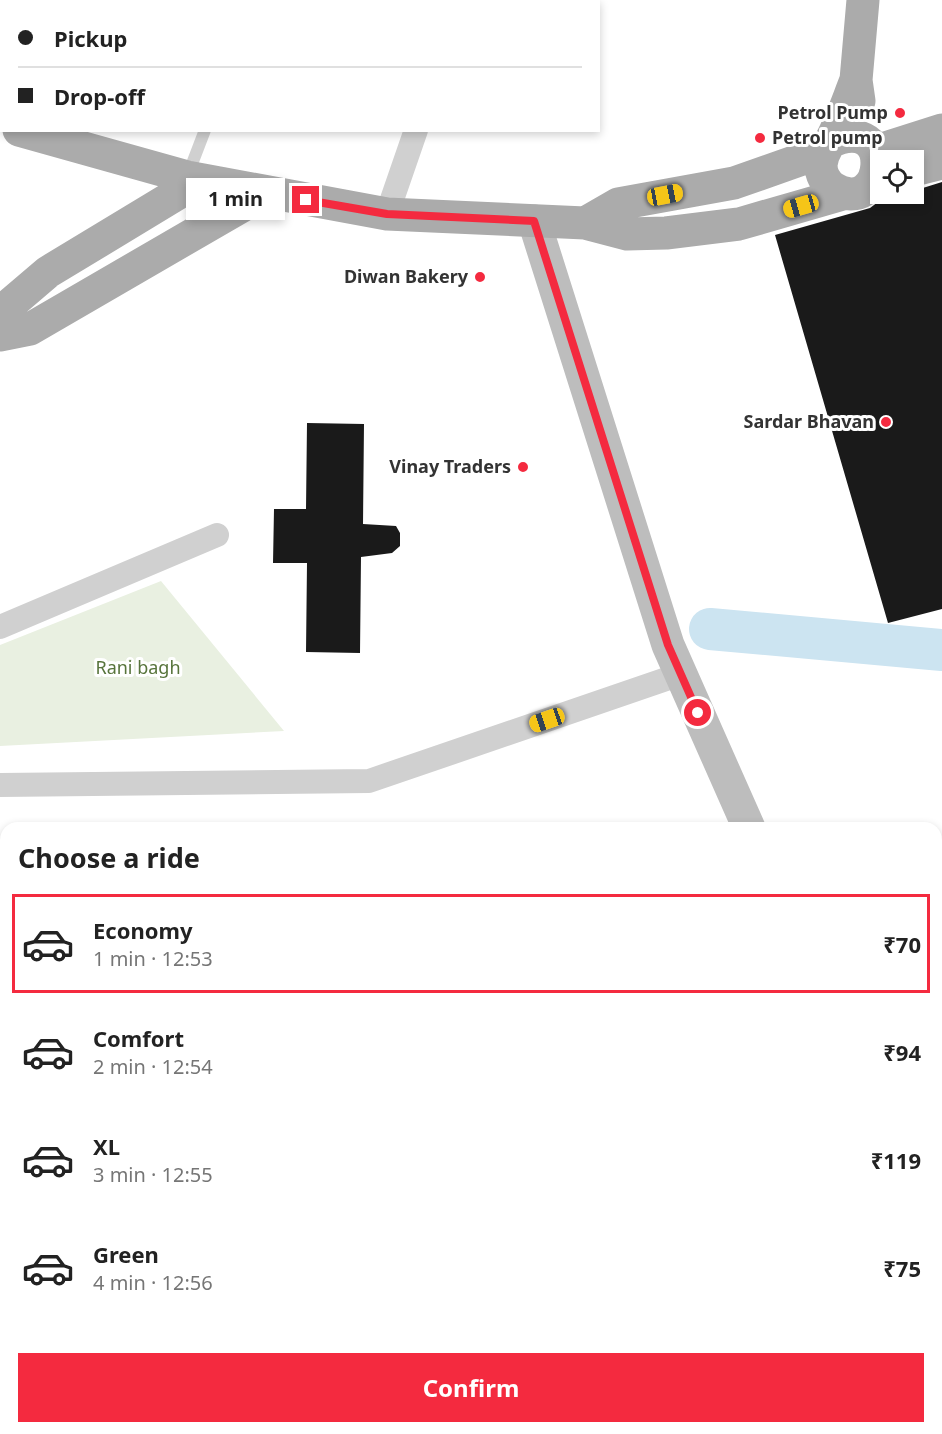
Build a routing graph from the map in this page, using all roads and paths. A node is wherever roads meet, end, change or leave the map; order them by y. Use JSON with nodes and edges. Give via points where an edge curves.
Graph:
{"nodes":[{"id":1,"x":866,"y":8,"type":"edge"},
{"id":2,"x":856,"y":80,"type":"junction"},
{"id":3,"x":942,"y":130,"type":"edge"},
{"id":4,"x":26,"y":132,"type":"edge"},
{"id":5,"x":204,"y":132,"type":"edge"},
{"id":6,"x":415,"y":132,"type":"edge"},
{"id":7,"x":826,"y":147,"type":"junction"},
{"id":8,"x":871,"y":150,"type":"edge"},
{"id":9,"x":900,"y":150,"type":"edge"},
{"id":10,"x":870,"y":158,"type":"edge"},
{"id":11,"x":942,"y":163,"type":"edge"},
{"id":12,"x":924,"y":168,"type":"edge"},
{"id":13,"x":870,"y":172,"type":"edge"},
{"id":14,"x":193,"y":178,"type":"junction"},
{"id":15,"x":266,"y":192,"type":"junction"},
{"id":16,"x":843,"y":194,"type":"junction"},
{"id":17,"x":387,"y":214,"type":"junction"},
{"id":18,"x":534,"y":221,"type":"junction"},
{"id":19,"x":585,"y":223,"type":"junction"},
{"id":20,"x":7,"y":300,"type":"edge"},
{"id":21,"x":0,"y":335,"type":"edge"},
{"id":22,"x":217,"y":535,"type":"dead end"},
{"id":23,"x":0,"y":627,"type":"edge"},
{"id":24,"x":681,"y":674,"type":"junction"},
{"id":25,"x":0,"y":785,"type":"edge"},
{"id":26,"x":746,"y":822,"type":"edge"}],
"edges":[{"from":1,"to":2,"type":"main road"},
{"from":2,"to":7,"type":"main road"},
{"from":2,"to":8,"type":"main road"},
{"from":3,"to":9,"type":"main road"},
{"from":4,"to":14,"type":"main road"},
{"from":5,"to":14,"type":"lane"},
{"from":6,"to":17,"type":"street"},
{"from":7,"to":10,"type":"main road","via":[[845,135]]},
{"from":7,"to":16,"type":"main road","via":[[821,172],[827,184]]},
{"from":7,"to":19,"type":"main road","via":[[734,183],[618,204]]},
{"from":11,"to":12,"type":"main road"},
{"from":13,"to":16,"type":"main road","via":[[862,192]]},
{"from":14,"to":15,"type":"main road"},
{"from":14,"to":20,"type":"main road"},
{"from":15,"to":17,"type":"main road"},
{"from":15,"to":21,"type":"main road","via":[[30,329]]},
{"from":16,"to":19,"type":"main road","via":[[739,224],[676,232],[627,234]]},
{"from":17,"to":18,"type":"main road"},
{"from":18,"to":19,"type":"main road"},
{"from":18,"to":24,"type":"main road","via":[[668,645]]},
{"from":22,"to":23,"type":"street"},
{"from":24,"to":25,"type":"street","via":[[369,781]]},
{"from":24,"to":26,"type":"main road"}]}
